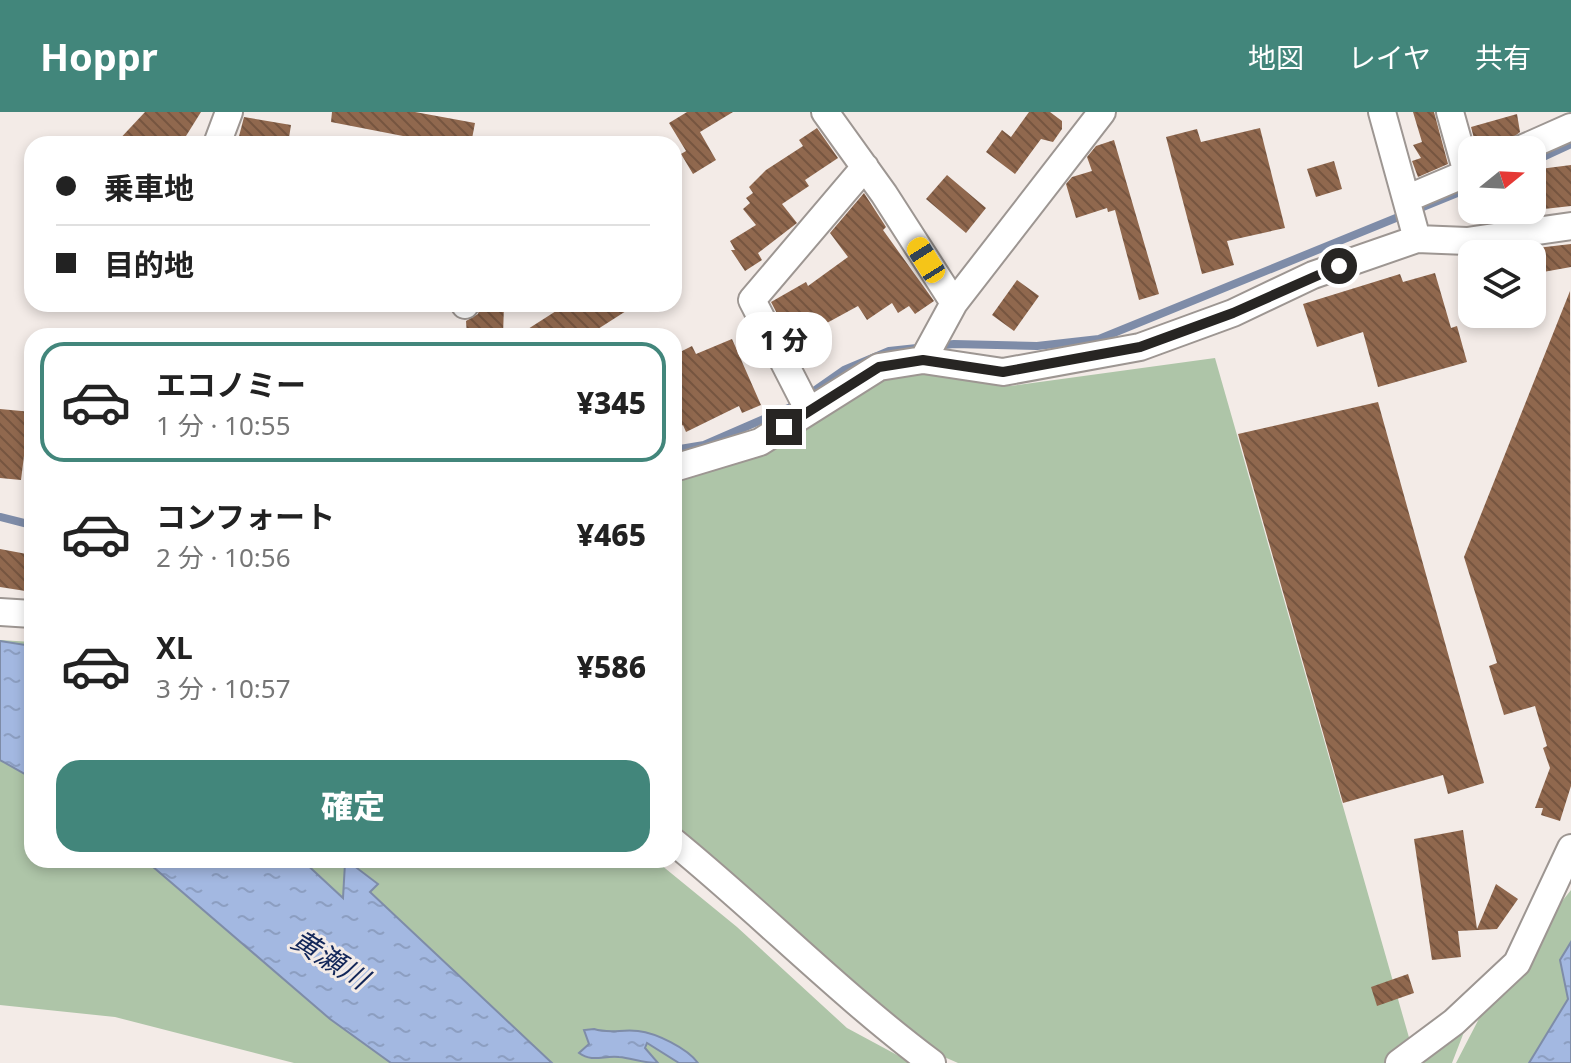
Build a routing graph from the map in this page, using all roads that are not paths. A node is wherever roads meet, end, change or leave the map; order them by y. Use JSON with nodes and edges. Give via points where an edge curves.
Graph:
{"nodes":[{"id":1,"x":229,"y":112,"type":"edge"},
{"id":2,"x":1102,"y":112,"type":"edge"},
{"id":3,"x":1382,"y":112,"type":"edge"},
{"id":4,"x":1450,"y":112,"type":"edge"},
{"id":5,"x":1566,"y":112,"type":"edge"},
{"id":6,"x":828,"y":113,"type":"edge"},
{"id":7,"x":1571,"y":128,"type":"edge"},
{"id":8,"x":220,"y":136,"type":"edge"},
{"id":9,"x":1458,"y":136,"type":"edge"},
{"id":10,"x":1546,"y":139,"type":"edge"},
{"id":11,"x":865,"y":167,"type":"junction"},
{"id":12,"x":1458,"y":177,"type":"edge"},
{"id":13,"x":1406,"y":199,"type":"junction"},
{"id":14,"x":1571,"y":226,"type":"edge"},
{"id":15,"x":1416,"y":233,"type":"junction"},
{"id":16,"x":954,"y":303,"type":"junction"},
{"id":17,"x":923,"y":360,"type":"junction"},
{"id":18,"x":809,"y":411,"type":"junction"},
{"id":19,"x":682,"y":466,"type":"edge"},
{"id":20,"x":0,"y":612,"type":"edge"},
{"id":21,"x":24,"y":614,"type":"edge"},
{"id":22,"x":1571,"y":848,"type":"edge"},
{"id":23,"x":682,"y":849,"type":"edge"},
{"id":24,"x":932,"y":1063,"type":"edge"},
{"id":25,"x":1399,"y":1063,"type":"edge"}],
"edges":[{"from":1,"to":8,"type":"street"},
{"from":2,"to":16,"type":"street"},
{"from":3,"to":13,"type":"street"},
{"from":4,"to":9,"type":"street"},
{"from":5,"to":7,"type":"street"},
{"from":6,"to":11,"type":"street"},
{"from":7,"to":10,"type":"street"},
{"from":11,"to":16,"type":"street"},
{"from":11,"to":18,"type":"street","via":[[752,300]]},
{"from":12,"to":13,"type":"street"},
{"from":13,"to":15,"type":"street"},
{"from":14,"to":15,"type":"street","via":[[1467,241]]},
{"from":15,"to":17,"type":"street","via":[[1233,313],[1140,347],[1003,372]]},
{"from":16,"to":17,"type":"street"},
{"from":17,"to":18,"type":"street","via":[[879,367]]},
{"from":18,"to":19,"type":"street","via":[[760,442]]},
{"from":20,"to":21,"type":"street"},
{"from":22,"to":25,"type":"street","via":[[1517,963],[1454,1022]]},
{"from":23,"to":24,"type":"street","via":[[871,1017]]}]}
